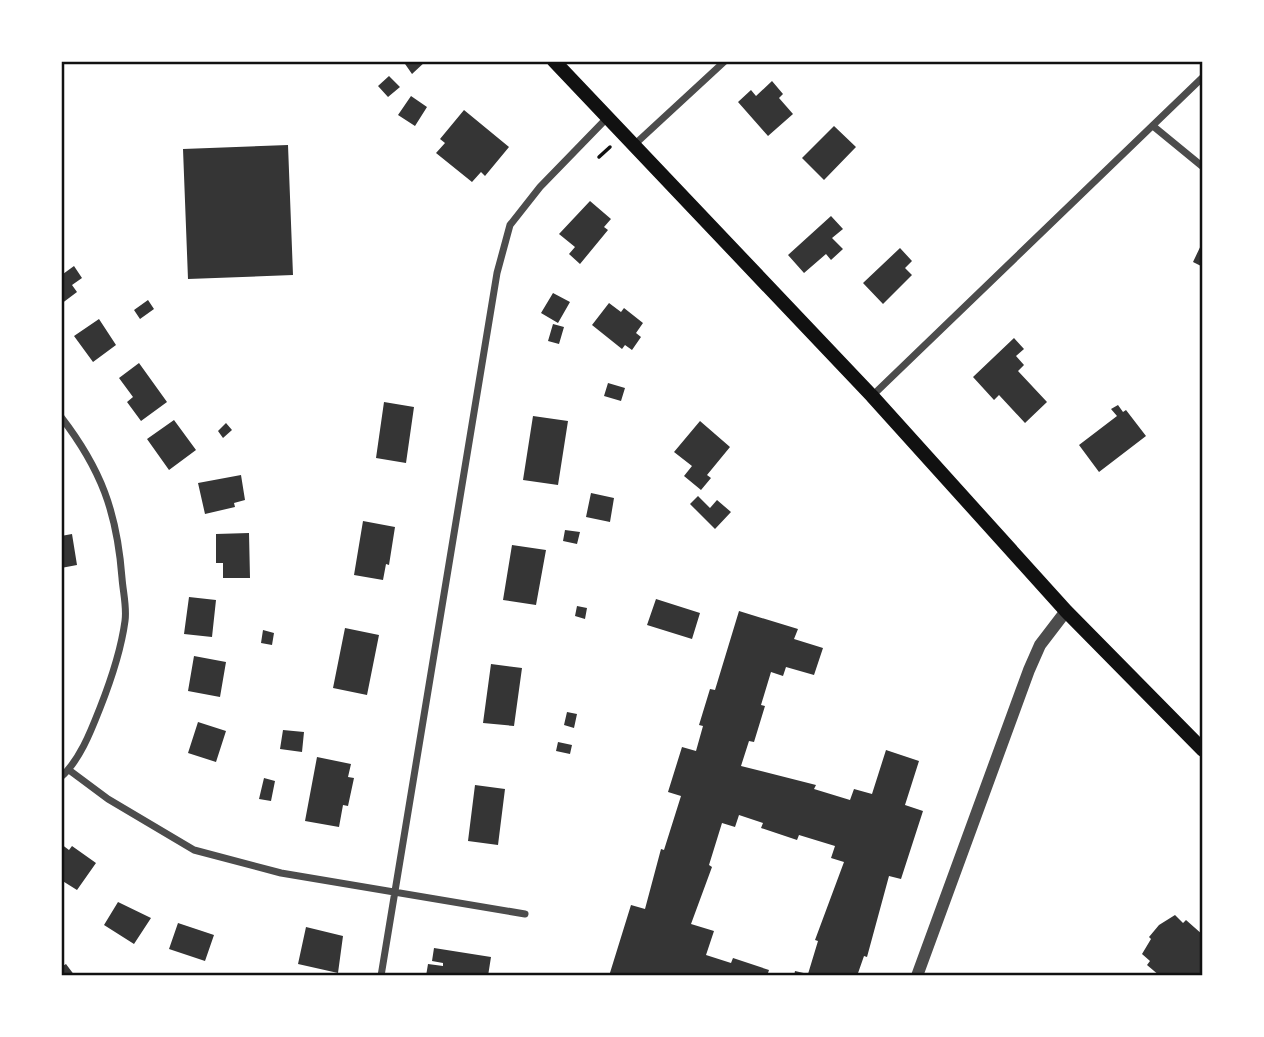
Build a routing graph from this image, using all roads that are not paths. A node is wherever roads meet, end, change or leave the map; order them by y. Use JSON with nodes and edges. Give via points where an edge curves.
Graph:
{"nodes":[{"id":1,"x":554,"y":61,"type":"edge"},
{"id":2,"x":725,"y":61,"type":"edge"},
{"id":3,"x":1203,"y":77,"type":"edge"},
{"id":4,"x":607,"y":118,"type":"junction"},
{"id":5,"x":1153,"y":125,"type":"junction"},
{"id":6,"x":635,"y":145,"type":"junction"},
{"id":7,"x":1203,"y":167,"type":"edge"},
{"id":8,"x":872,"y":396,"type":"junction"},
{"id":9,"x":61,"y":416,"type":"edge"},
{"id":10,"x":1066,"y":611,"type":"junction"},
{"id":11,"x":1203,"y":750,"type":"edge"},
{"id":12,"x":69,"y":770,"type":"junction"},
{"id":13,"x":61,"y":777,"type":"edge"},
{"id":14,"x":394,"y":889,"type":"junction"},
{"id":15,"x":525,"y":914,"type":"dead end"},
{"id":16,"x":381,"y":976,"type":"edge"},
{"id":17,"x":917,"y":976,"type":"edge"}],
"edges":[{"from":1,"to":4,"type":"main road"},
{"from":2,"to":6,"type":"street"},
{"from":3,"to":5,"type":"street"},
{"from":4,"to":6,"type":"main road"},
{"from":4,"to":14,"type":"street","via":[[510,225],[486,330]]},
{"from":5,"to":7,"type":"street"},
{"from":5,"to":8,"type":"street"},
{"from":6,"to":8,"type":"main road"},
{"from":8,"to":10,"type":"main road"},
{"from":9,"to":12,"type":"street","via":[[83,446],[110,499],[125,618],[113,675],[91,731]]},
{"from":10,"to":11,"type":"main road"},
{"from":10,"to":17,"type":"street","via":[[1040,645],[1029,670]]},
{"from":12,"to":13,"type":"street"},
{"from":12,"to":14,"type":"street","via":[[194,850],[281,873]]},
{"from":14,"to":15,"type":"street"},
{"from":14,"to":16,"type":"street"}]}
